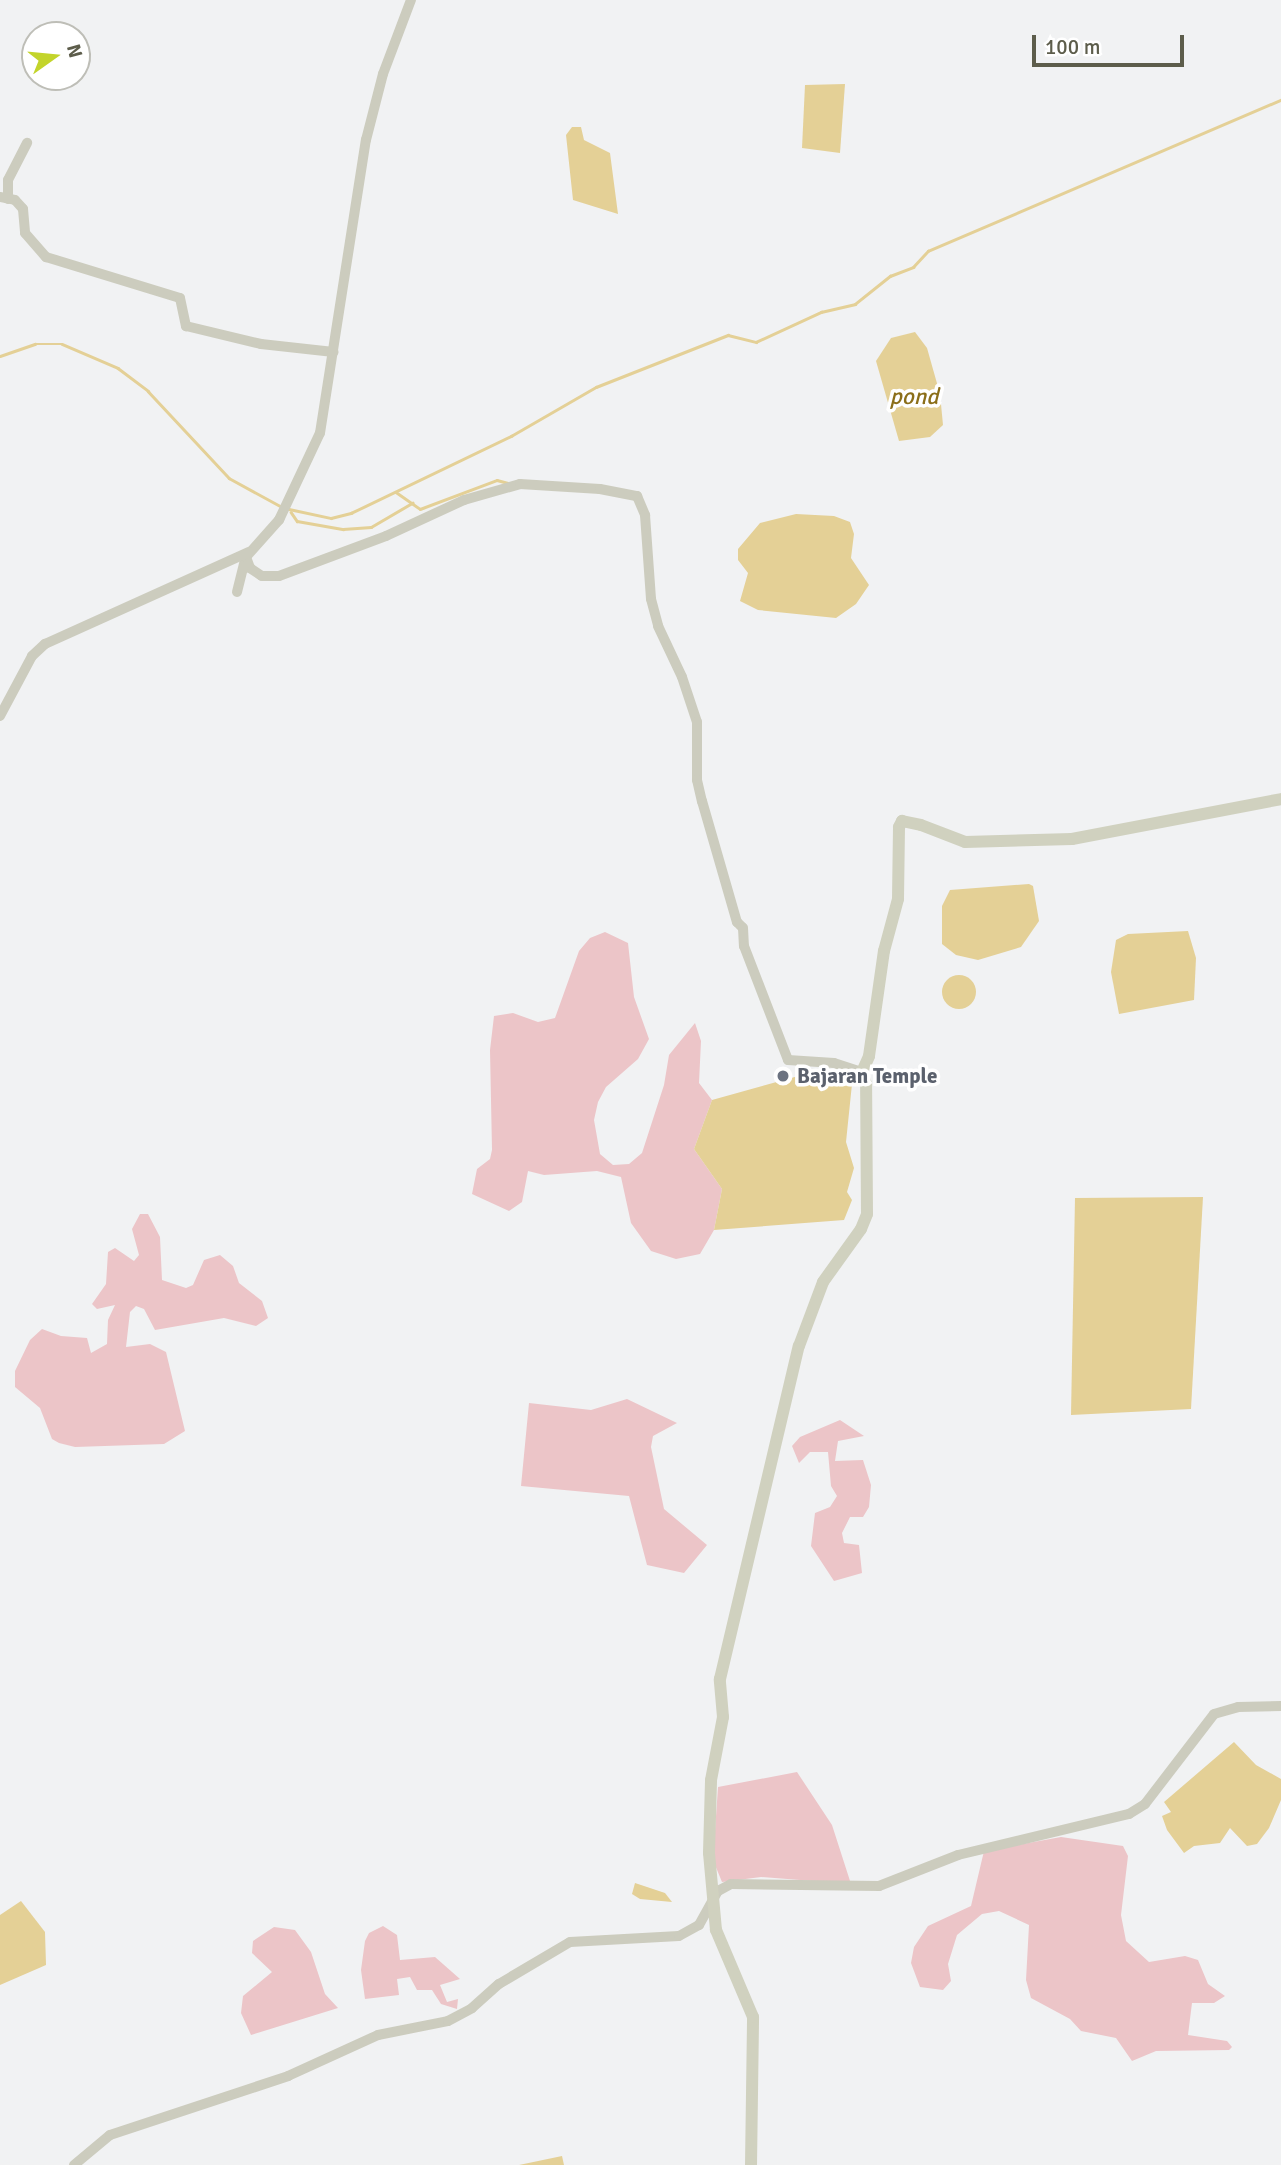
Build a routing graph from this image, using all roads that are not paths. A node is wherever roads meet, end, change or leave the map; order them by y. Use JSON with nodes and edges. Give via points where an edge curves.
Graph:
{"nodes":[{"id":1,"x":411,"y":0,"type":"edge"},
{"id":2,"x":27,"y":143,"type":"dead end"},
{"id":3,"x":4,"y":198,"type":"edge"},
{"id":4,"x":334,"y":352,"type":"junction"},
{"id":5,"x":247,"y":554,"type":"junction"},
{"id":6,"x":237,"y":592,"type":"dead end"},
{"id":7,"x":0,"y":716,"type":"edge"},
{"id":8,"x":1281,"y":799,"type":"edge"},
{"id":9,"x":862,"y":1072,"type":"junction"},
{"id":10,"x":1281,"y":1706,"type":"edge"},
{"id":11,"x":713,"y":1898,"type":"junction"},
{"id":12,"x":74,"y":2165,"type":"edge"},
{"id":13,"x":751,"y":2165,"type":"edge"}],
"edges":[{"from":1,"to":4,"type":"street","via":[[383,74],[366,141]]},
{"from":2,"to":3,"type":"street"},
{"from":3,"to":4,"type":"street","via":[[23,209],[25,233],[46,257],[180,298],[187,326],[261,344]]},
{"from":4,"to":5,"type":"street","via":[[320,433],[279,520]]},
{"from":5,"to":6,"type":"street"},
{"from":5,"to":7,"type":"street","via":[[45,644],[32,656]]},
{"from":5,"to":9,"type":"street","via":[[250,568],[262,576],[279,576],[464,500],[520,484],[637,496],[645,516],[651,598],[658,626],[697,722],[696,780],[737,922],[743,928],[744,946],[788,1060],[834,1063]]},
{"from":8,"to":9,"type":"street","via":[[1072,839],[965,842],[902,821],[896,916],[884,951],[870,1056]]},
{"from":9,"to":11,"type":"street","via":[[866,1084],[867,1214],[823,1282],[803,1336],[723,1658],[723,1717],[707,1823]]},
{"from":10,"to":11,"type":"street","via":[[1238,1707],[1214,1714],[1145,1804],[1129,1814],[958,1855],[879,1886],[748,1882],[723,1887]]},
{"from":11,"to":12,"type":"street","via":[[699,1924],[679,1936],[570,1942],[448,2021],[378,2035],[288,2076],[110,2135]]},
{"from":11,"to":13,"type":"street","via":[[716,1930],[752,2017]]}]}
